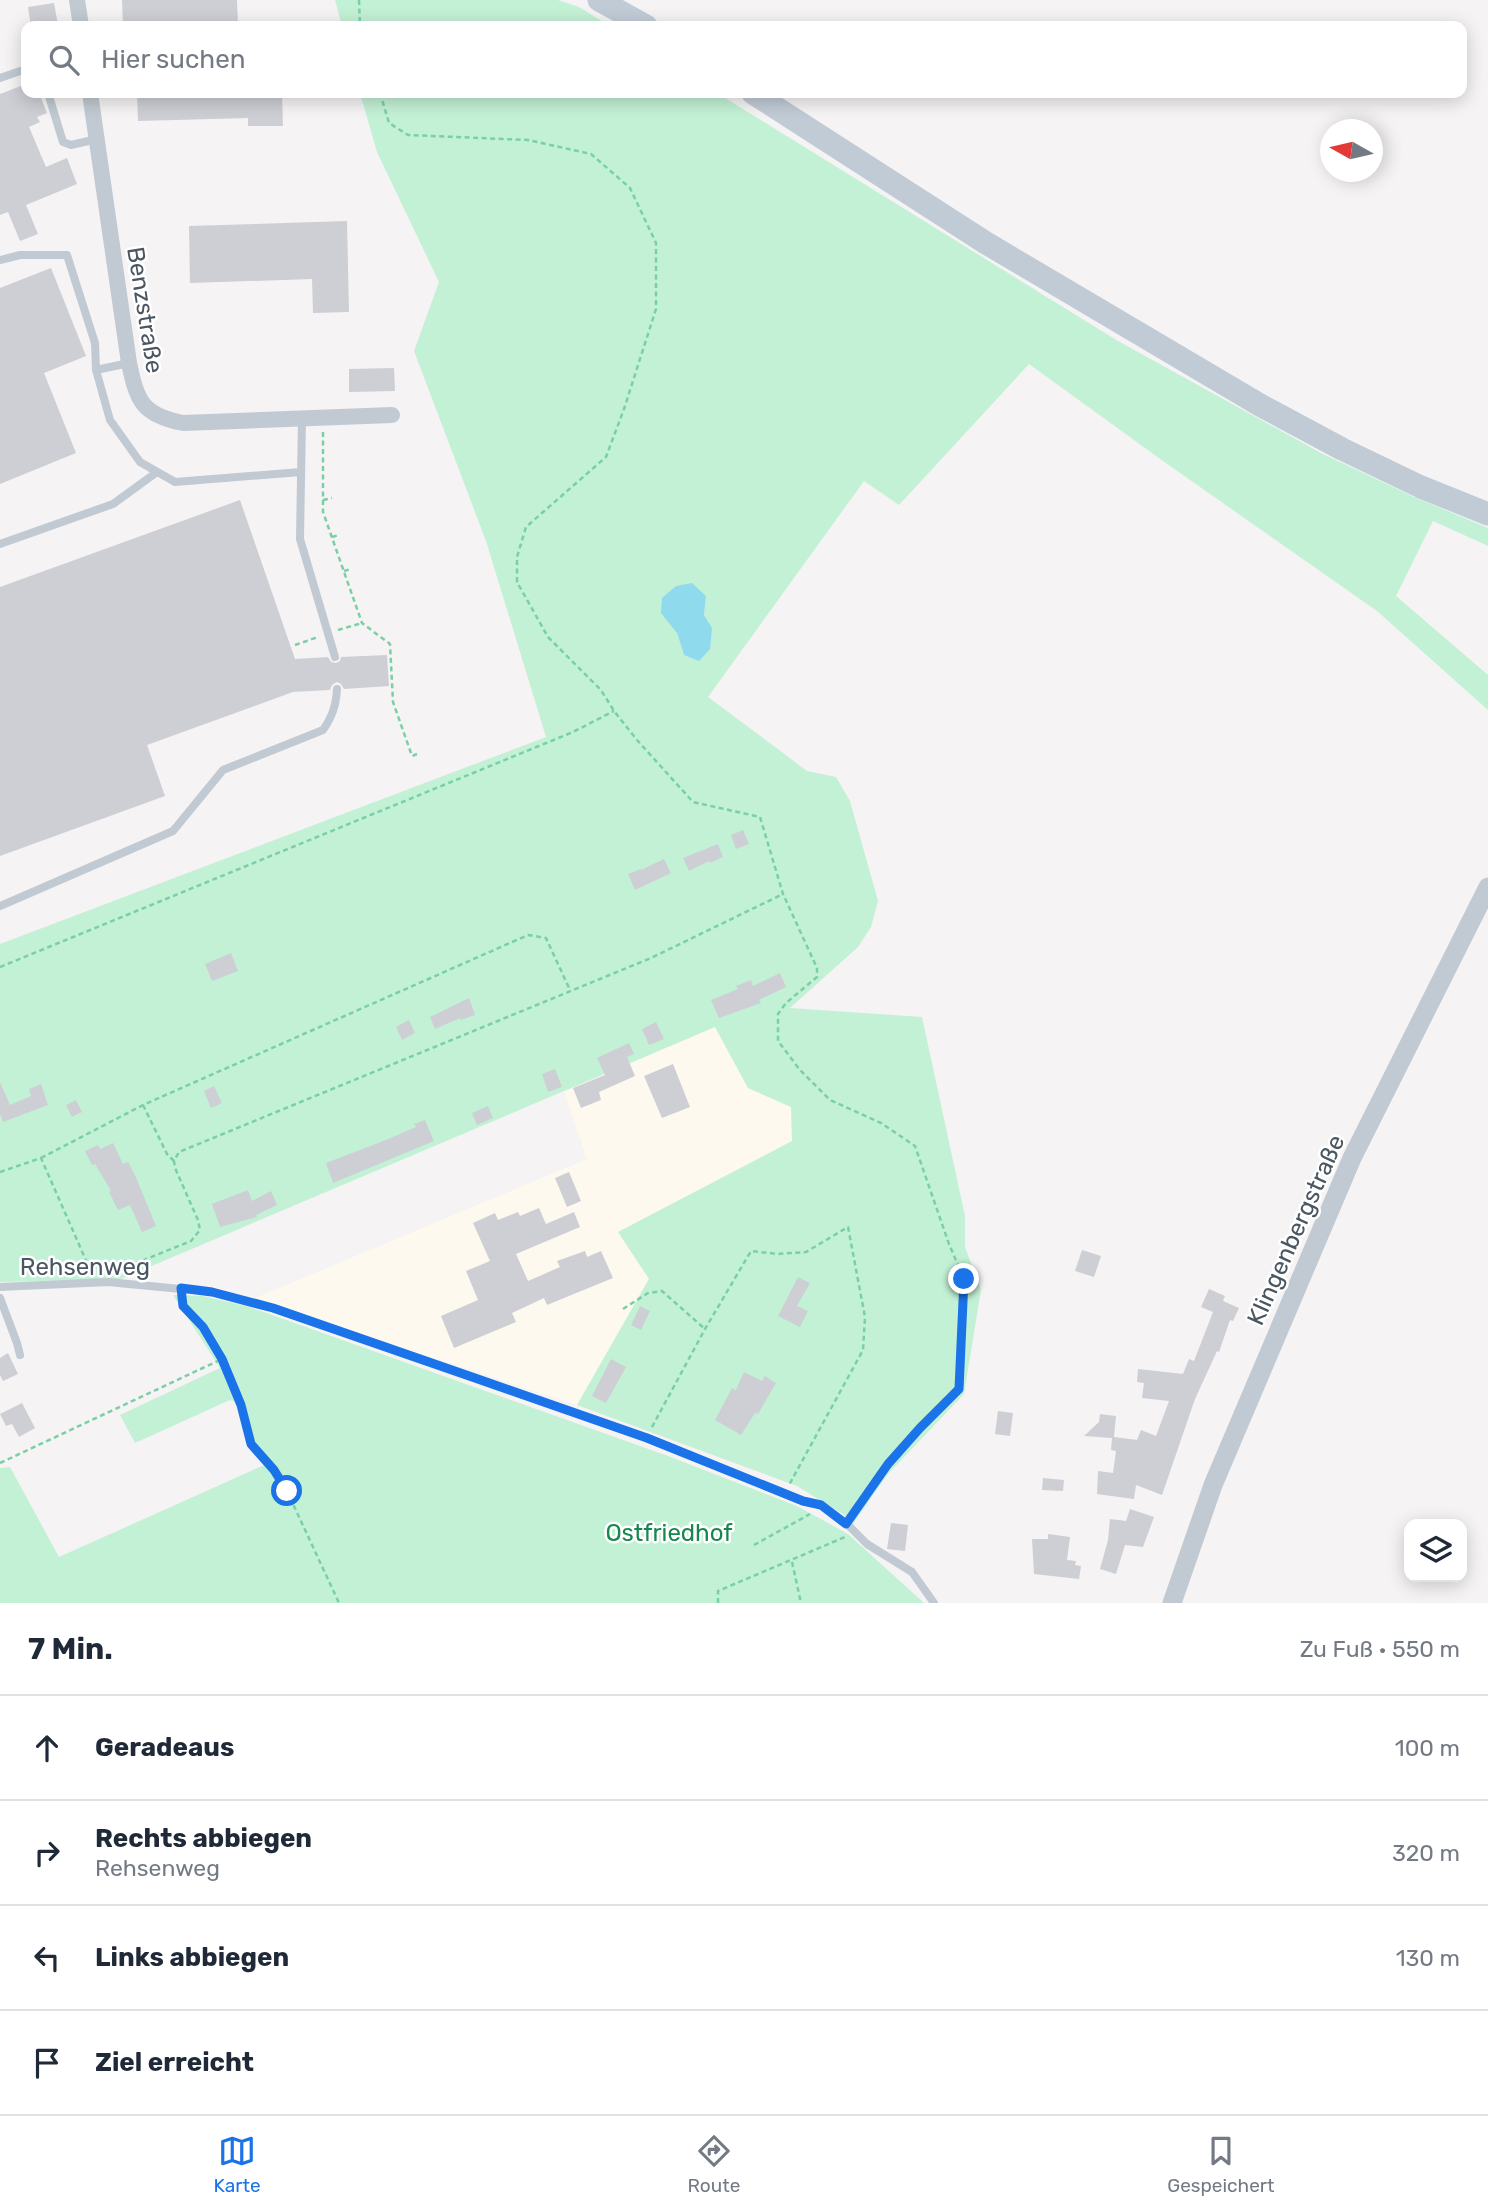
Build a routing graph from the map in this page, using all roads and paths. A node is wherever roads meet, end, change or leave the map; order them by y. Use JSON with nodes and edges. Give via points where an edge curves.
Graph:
{"nodes":[{"id":1,"x":77,"y":0,"type":"edge"},
{"id":2,"x":359,"y":0,"type":"edge"},
{"id":3,"x":599,"y":0,"type":"edge"},
{"id":4,"x":80,"y":21,"type":"edge"},
{"id":5,"x":360,"y":21,"type":"edge"},
{"id":6,"x":637,"y":21,"type":"edge"},
{"id":7,"x":21,"y":71,"type":"edge"},
{"id":8,"x":0,"y":78,"type":"edge"},
{"id":9,"x":50,"y":98,"type":"edge"},
{"id":10,"x":91,"y":98,"type":"edge"},
{"id":11,"x":382,"y":98,"type":"edge"},
{"id":12,"x":761,"y":98,"type":"edge"},
{"id":13,"x":97,"y":139,"type":"junction"},
{"id":14,"x":0,"y":260,"type":"edge"},
{"id":15,"x":129,"y":363,"type":"junction"},
{"id":16,"x":96,"y":370,"type":"junction"},
{"id":17,"x":392,"y":415,"type":"dead end"},
{"id":18,"x":323,"y":418,"type":"junction"},
{"id":19,"x":302,"y":419,"type":"junction"},
{"id":20,"x":157,"y":472,"type":"junction"},
{"id":21,"x":301,"y":472,"type":"junction"},
{"id":22,"x":332,"y":498,"type":"dead end"},
{"id":23,"x":323,"y":500,"type":"junction"},
{"id":24,"x":1488,"y":514,"type":"edge"},
{"id":25,"x":339,"y":535,"type":"dead end"},
{"id":26,"x":332,"y":537,"type":"junction"},
{"id":27,"x":0,"y":544,"type":"edge"},
{"id":28,"x":351,"y":569,"type":"dead end"},
{"id":29,"x":344,"y":572,"type":"junction"},
{"id":30,"x":363,"y":604,"type":"dead end"},
{"id":31,"x":357,"y":606,"type":"junction"},
{"id":32,"x":362,"y":623,"type":"junction"},
{"id":33,"x":330,"y":633,"type":"junction"},
{"id":34,"x":312,"y":639,"type":"dead end"},
{"id":35,"x":396,"y":642,"type":"dead end"},
{"id":36,"x":390,"y":644,"type":"junction"},
{"id":37,"x":295,"y":645,"type":"dead end"},
{"id":38,"x":335,"y":657,"type":"dead end"},
{"id":39,"x":399,"y":680,"type":"dead end"},
{"id":40,"x":392,"y":681,"type":"junction"},
{"id":41,"x":337,"y":689,"type":"dead end"},
{"id":42,"x":614,"y":711,"type":"junction"},
{"id":43,"x":406,"y":719,"type":"dead end"},
{"id":44,"x":400,"y":721,"type":"junction"},
{"id":45,"x":417,"y":754,"type":"dead end"},
{"id":46,"x":1488,"y":887,"type":"edge"},
{"id":47,"x":783,"y":894,"type":"junction"},
{"id":48,"x":0,"y":906,"type":"edge"},
{"id":49,"x":0,"y":967,"type":"edge"},
{"id":50,"x":570,"y":990,"type":"junction"},
{"id":51,"x":143,"y":1105,"type":"junction"},
{"id":52,"x":41,"y":1158,"type":"junction"},
{"id":53,"x":174,"y":1161,"type":"junction"},
{"id":54,"x":0,"y":1172,"type":"edge"},
{"id":55,"x":108,"y":1282,"type":"junction"},
{"id":56,"x":91,"y":1283,"type":"junction"},
{"id":57,"x":0,"y":1287,"type":"edge"},
{"id":58,"x":181,"y":1288,"type":"junction"},
{"id":59,"x":0,"y":1298,"type":"edge"},
{"id":60,"x":623,"y":1309,"type":"dead end"},
{"id":61,"x":705,"y":1329,"type":"junction"},
{"id":62,"x":20,"y":1354,"type":"dead end"},
{"id":63,"x":222,"y":1359,"type":"junction"},
{"id":64,"x":647,"y":1438,"type":"junction"},
{"id":65,"x":0,"y":1463,"type":"edge"},
{"id":66,"x":783,"y":1494,"type":"junction"},
{"id":67,"x":821,"y":1505,"type":"junction"},
{"id":68,"x":846,"y":1524,"type":"junction"},
{"id":69,"x":845,"y":1538,"type":"dead end"},
{"id":70,"x":754,"y":1545,"type":"dead end"},
{"id":71,"x":792,"y":1561,"type":"junction"},
{"id":72,"x":338,"y":1603,"type":"edge"},
{"id":73,"x":718,"y":1603,"type":"edge"},
{"id":74,"x":801,"y":1603,"type":"edge"},
{"id":75,"x":934,"y":1603,"type":"edge"},
{"id":76,"x":1172,"y":1603,"type":"edge"}],
"edges":[{"from":1,"to":4,"type":"street"},
{"from":2,"to":5,"type":"path"},
{"from":3,"to":6,"type":"main road"},
{"from":7,"to":8,"type":"lane"},
{"from":9,"to":13,"type":"lane","via":[[63,142],[71,145]]},
{"from":10,"to":13,"type":"street","name":"Benzstraße"},
{"from":11,"to":42,"type":"path","via":[[389,123],[408,135],[528,140],[591,154],[630,188],[656,243],[656,309],[606,457],[526,527],[517,557],[517,582],[548,637],[601,690]]},
{"from":12,"to":24,"type":"main road","via":[[986,243],[1260,405],[1410,482]]},
{"from":13,"to":15,"type":"street","name":"Benzstraße"},
{"from":14,"to":16,"type":"lane","via":[[67,254],[95,343]]},
{"from":15,"to":16,"type":"lane"},
{"from":15,"to":19,"type":"street","name":"Benzstraße","via":[[135,392],[148,410],[164,419],[183,423]]},
{"from":16,"to":20,"type":"lane","via":[[110,421],[140,462]]},
{"from":17,"to":18,"type":"street","name":"Benzstraße"},
{"from":18,"to":19,"type":"street","name":"Benzstraße"},
{"from":18,"to":23,"type":"path"},
{"from":19,"to":21,"type":"lane"},
{"from":20,"to":21,"type":"lane","via":[[175,482]]},
{"from":20,"to":27,"type":"lane","via":[[113,504]]},
{"from":21,"to":33,"type":"lane","via":[[300,538]]},
{"from":22,"to":23,"type":"path"},
{"from":23,"to":26,"type":"path"},
{"from":25,"to":26,"type":"path"},
{"from":26,"to":29,"type":"path"},
{"from":28,"to":29,"type":"path"},
{"from":29,"to":31,"type":"path"},
{"from":30,"to":31,"type":"path"},
{"from":31,"to":32,"type":"path"},
{"from":32,"to":33,"type":"path"},
{"from":32,"to":36,"type":"path"},
{"from":33,"to":38,"type":"lane"},
{"from":34,"to":37,"type":"path"},
{"from":35,"to":36,"type":"path"},
{"from":36,"to":40,"type":"path"},
{"from":39,"to":40,"type":"path"},
{"from":40,"to":44,"type":"path"},
{"from":41,"to":48,"type":"lane","via":[[332,718],[323,730],[223,770],[173,831]]},
{"from":42,"to":47,"type":"path","via":[[694,803],[760,817]]},
{"from":42,"to":49,"type":"path","via":[[573,732]]},
{"from":43,"to":44,"type":"path"},
{"from":44,"to":45,"type":"path","via":[[412,756]]},
{"from":46,"to":76,"type":"street","name":"Klingenbergstraße","via":[[1352,1158],[1213,1485]]},
{"from":47,"to":50,"type":"path","via":[[651,958]]},
{"from":47,"to":68,"type":"path","via":[[817,976],[778,1014],[778,1041],[830,1100],[881,1123],[915,1146],[964,1279],[959,1389],[888,1464]]},
{"from":50,"to":51,"type":"path","via":[[547,938],[528,935]]},
{"from":50,"to":53,"type":"path","via":[[178,1152]]},
{"from":51,"to":52,"type":"path"},
{"from":51,"to":53,"type":"path"},
{"from":52,"to":54,"type":"path"},
{"from":52,"to":56,"type":"path","via":[[88,1265]]},
{"from":53,"to":55,"type":"path","via":[[200,1230],[191,1241],[118,1271]]},
{"from":55,"to":56,"type":"lane","name":"Rehsenweg"},
{"from":55,"to":58,"type":"lane","name":"Rehsenweg"},
{"from":56,"to":57,"type":"lane","name":"Rehsenweg"},
{"from":58,"to":63,"type":"path","via":[[183,1306],[203,1327]]},
{"from":58,"to":64,"type":"lane","name":"Rehsenweg","via":[[273,1308]]},
{"from":59,"to":62,"type":"lane"},
{"from":60,"to":61,"type":"path","via":[[648,1293],[662,1291]]},
{"from":61,"to":64,"type":"path"},
{"from":61,"to":66,"type":"path","via":[[751,1251],[806,1252],[848,1227],[865,1317],[863,1350]]},
{"from":63,"to":65,"type":"path"},
{"from":63,"to":72,"type":"path","via":[[251,1444],[287,1491]]},
{"from":64,"to":66,"type":"lane","name":"Rehsenweg"},
{"from":66,"to":67,"type":"lane","name":"Rehsenweg"},
{"from":67,"to":68,"type":"lane","name":"Rehsenweg"},
{"from":67,"to":70,"type":"path"},
{"from":68,"to":75,"type":"lane","name":"Rehsenweg","via":[[867,1544],[912,1572]]},
{"from":69,"to":71,"type":"path"},
{"from":71,"to":73,"type":"path","via":[[718,1591]]},
{"from":71,"to":74,"type":"path"}]}
